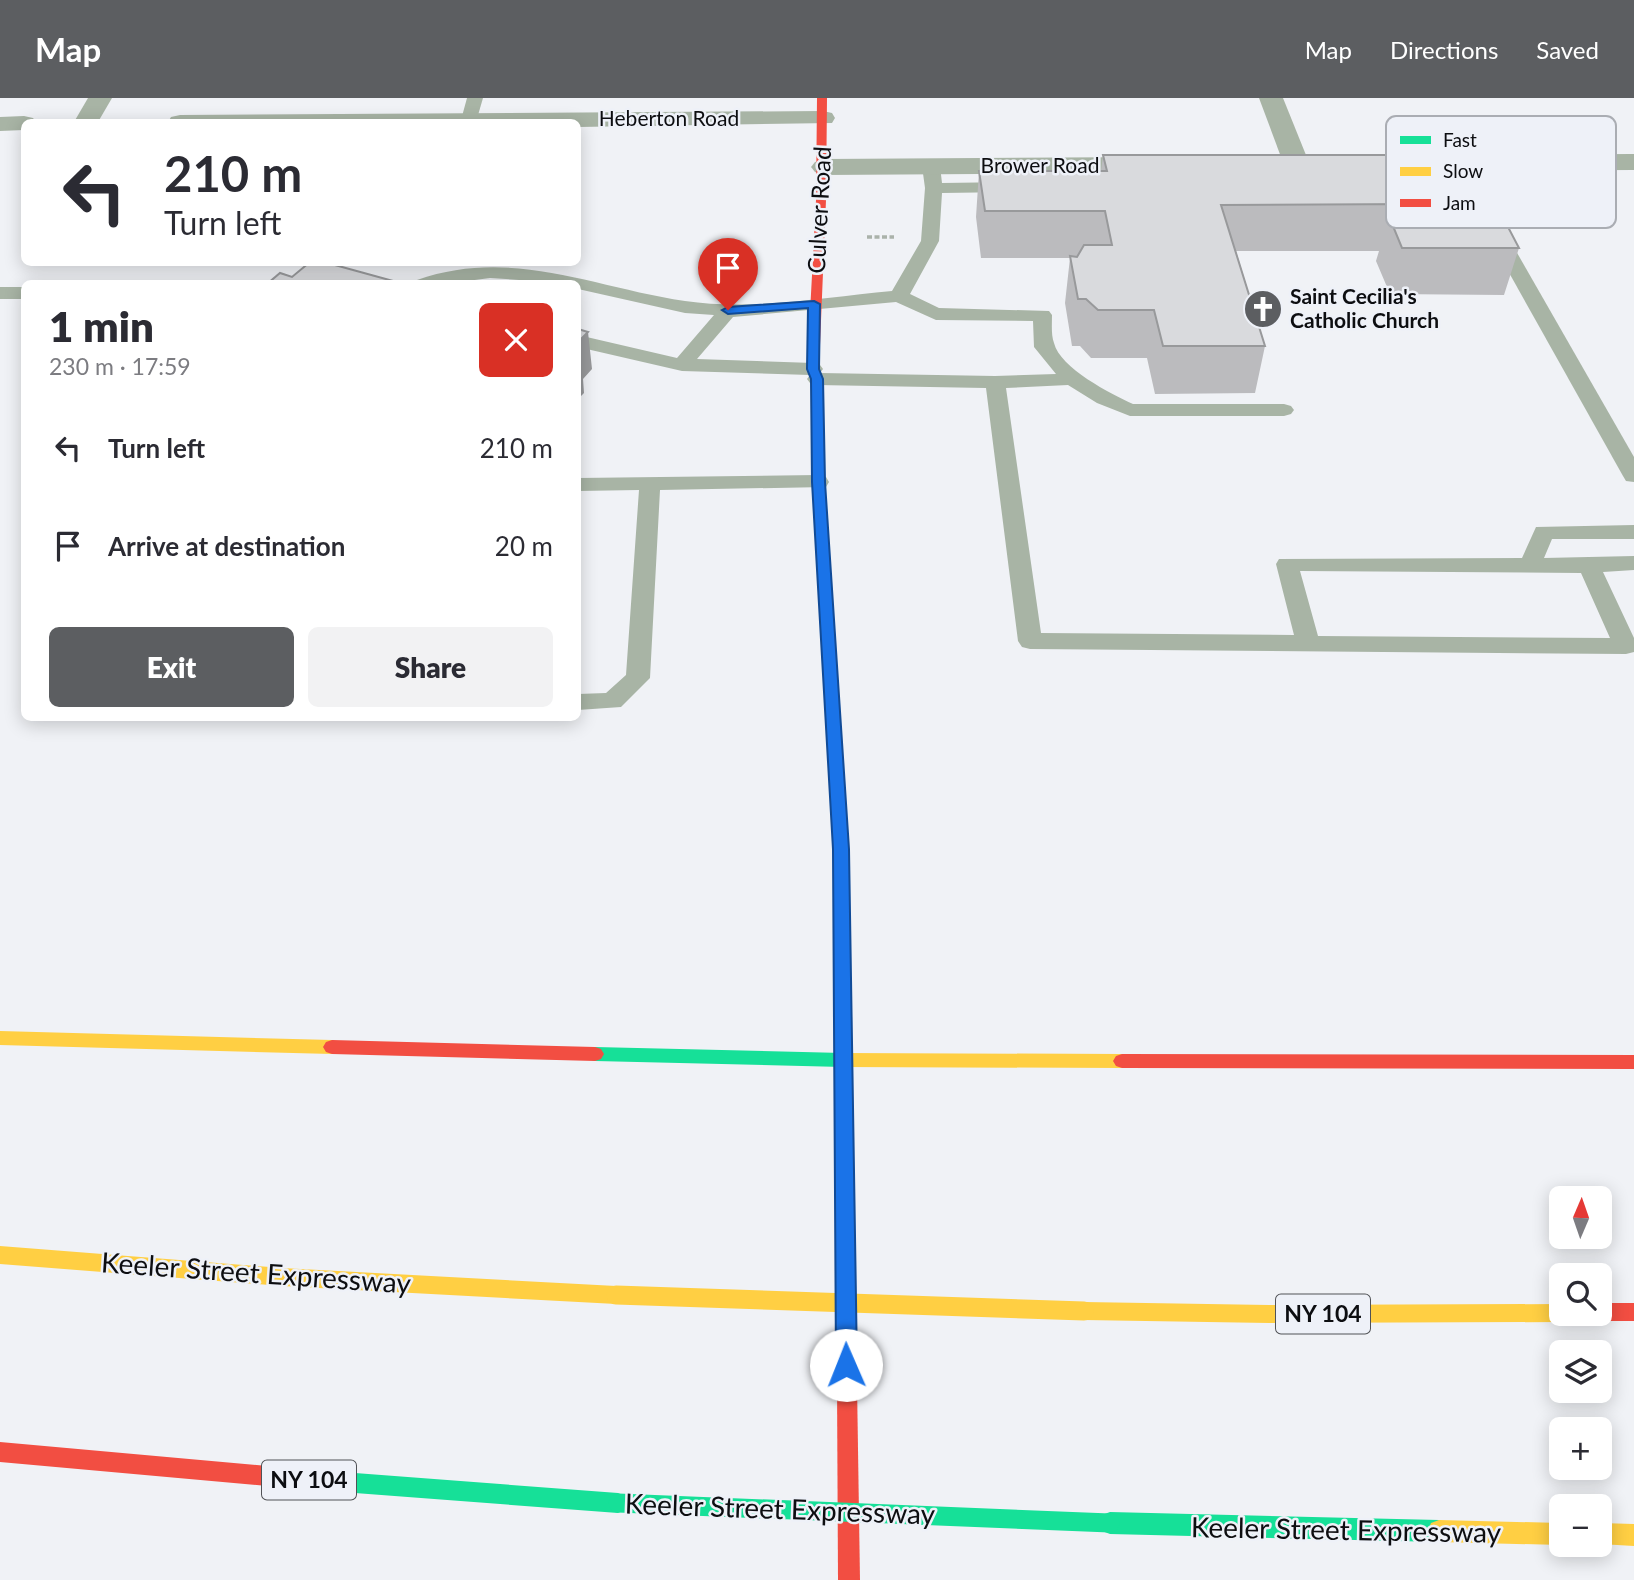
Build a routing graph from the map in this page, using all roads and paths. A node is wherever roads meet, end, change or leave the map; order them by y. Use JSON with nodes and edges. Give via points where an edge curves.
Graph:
{"nodes":[{"id":1,"x":100,"y":98,"type":"edge"},
{"id":2,"x":1271,"y":98,"type":"edge"},
{"id":3,"x":823,"y":108,"type":"edge"},
{"id":4,"x":472,"y":109,"type":"edge"},
{"id":5,"x":88,"y":119,"type":"edge"},
{"id":6,"x":247,"y":119,"type":"edge"},
{"id":7,"x":0,"y":124,"type":"edge"},
{"id":8,"x":21,"y":124,"type":"edge"},
{"id":9,"x":1634,"y":162,"type":"edge"},
{"id":10,"x":1377,"y":163,"type":"edge"},
{"id":11,"x":1616,"y":163,"type":"edge"},
{"id":12,"x":1324,"y":164,"type":"edge"},
{"id":13,"x":1386,"y":164,"type":"edge"},
{"id":14,"x":1175,"y":165,"type":"edge"},
{"id":15,"x":1270,"y":165,"type":"edge"},
{"id":16,"x":1297,"y":165,"type":"junction"},
{"id":17,"x":824,"y":167,"type":"junction"},
{"id":18,"x":932,"y":177,"type":"junction"},
{"id":19,"x":1030,"y":187,"type":"edge"},
{"id":20,"x":1494,"y":228,"type":"edge"},
{"id":21,"x":436,"y":280,"type":"edge"},
{"id":22,"x":562,"y":280,"type":"edge"},
{"id":23,"x":581,"y":284,"type":"edge"},
{"id":24,"x":0,"y":293,"type":"edge"},
{"id":25,"x":21,"y":293,"type":"edge"},
{"id":26,"x":898,"y":296,"type":"junction"},
{"id":27,"x":814,"y":304,"type":"junction"},
{"id":28,"x":728,"y":310,"type":"junction"},
{"id":29,"x":581,"y":342,"type":"edge"},
{"id":30,"x":682,"y":365,"type":"junction"},
{"id":31,"x":815,"y":374,"type":"junction"},
{"id":32,"x":1072,"y":379,"type":"junction"},
{"id":33,"x":995,"y":382,"type":"junction"},
{"id":34,"x":1284,"y":410,"type":"dead end"},
{"id":35,"x":1634,"y":476,"type":"edge"},
{"id":36,"x":818,"y":482,"type":"junction"},
{"id":37,"x":650,"y":483,"type":"junction"},
{"id":38,"x":581,"y":484,"type":"edge"},
{"id":39,"x":1634,"y":532,"type":"edge"},
{"id":40,"x":1634,"y":563,"type":"edge"},
{"id":41,"x":1531,"y":564,"type":"junction"},
{"id":42,"x":1589,"y":566,"type":"junction"},
{"id":43,"x":1308,"y":643,"type":"junction"},
{"id":44,"x":581,"y":702,"type":"edge"},
{"id":45,"x":0,"y":1038,"type":"edge"},
{"id":46,"x":843,"y":1060,"type":"junction"},
{"id":47,"x":1634,"y":1062,"type":"edge"},
{"id":48,"x":0,"y":1255,"type":"edge"},
{"id":49,"x":1612,"y":1312,"type":"edge"},
{"id":50,"x":1634,"y":1312,"type":"edge"},
{"id":51,"x":1549,"y":1313,"type":"edge"},
{"id":52,"x":0,"y":1452,"type":"edge"},
{"id":53,"x":1549,"y":1534,"type":"edge"},
{"id":54,"x":1612,"y":1534,"type":"edge"},
{"id":55,"x":1634,"y":1535,"type":"edge"},
{"id":56,"x":849,"y":1580,"type":"edge"}],
"edges":[{"from":1,"to":5,"type":"street"},
{"from":2,"to":16,"type":"street"},
{"from":3,"to":4,"type":"street","name":"Heberton Road"},
{"from":3,"to":17,"type":"main road","name":"Culver Road"},
{"from":4,"to":6,"type":"street","name":"Heberton Road"},
{"from":7,"to":8,"type":"street"},
{"from":9,"to":11,"type":"street"},
{"from":10,"to":13,"type":"street"},
{"from":12,"to":16,"type":"street"},
{"from":14,"to":18,"type":"street","name":"Brower Road"},
{"from":15,"to":16,"type":"street"},
{"from":17,"to":18,"type":"street","name":"Brower Road"},
{"from":17,"to":27,"type":"main road","name":"Culver Road"},
{"from":18,"to":19,"type":"lane"},
{"from":18,"to":26,"type":"lane","via":[[930,241]]},
{"from":20,"to":35,"type":"lane"},
{"from":21,"to":22,"type":"lane","via":[[490,272]]},
{"from":23,"to":28,"type":"lane","via":[[685,307]]},
{"from":24,"to":25,"type":"lane"},
{"from":26,"to":27,"type":"lane"},
{"from":26,"to":32,"type":"lane","via":[[936,314],[1042,315],[1044,347]]},
{"from":27,"to":28,"type":"lane"},
{"from":27,"to":31,"type":"main road","name":"Culver Road"},
{"from":28,"to":30,"type":"lane"},
{"from":29,"to":30,"type":"lane"},
{"from":30,"to":31,"type":"lane"},
{"from":31,"to":33,"type":"lane"},
{"from":31,"to":36,"type":"main road","name":"Culver Road"},
{"from":32,"to":33,"type":"lane"},
{"from":32,"to":34,"type":"lane","via":[[1130,410]]},
{"from":33,"to":43,"type":"lane","via":[[1030,641]]},
{"from":36,"to":37,"type":"lane"},
{"from":36,"to":46,"type":"main road","name":"Culver Road","via":[[840,812]]},
{"from":37,"to":38,"type":"lane"},
{"from":37,"to":44,"type":"lane","via":[[638,678],[612,701]]},
{"from":39,"to":41,"type":"lane","via":[[1544,532]]},
{"from":40,"to":42,"type":"lane"},
{"from":41,"to":42,"type":"lane"},
{"from":41,"to":43,"type":"lane","via":[[1287,564]]},
{"from":42,"to":43,"type":"lane","via":[[1626,646]]},
{"from":45,"to":46,"type":"main road"},
{"from":46,"to":47,"type":"main road"},
{"from":46,"to":56,"type":"main road","name":"Culver Road"},
{"from":48,"to":51,"type":"main road","name":"Keeler Street Expressway","number":"NY 104","bridge":true,"via":[[282,1277],[616,1295],[1084,1311]]},
{"from":49,"to":50,"type":"main road"},
{"from":52,"to":53,"type":"main road","name":"Keeler Street Expressway","number":"NY 104","bridge":true,"via":[[618,1503],[1110,1523]]},
{"from":54,"to":55,"type":"main road"}]}
